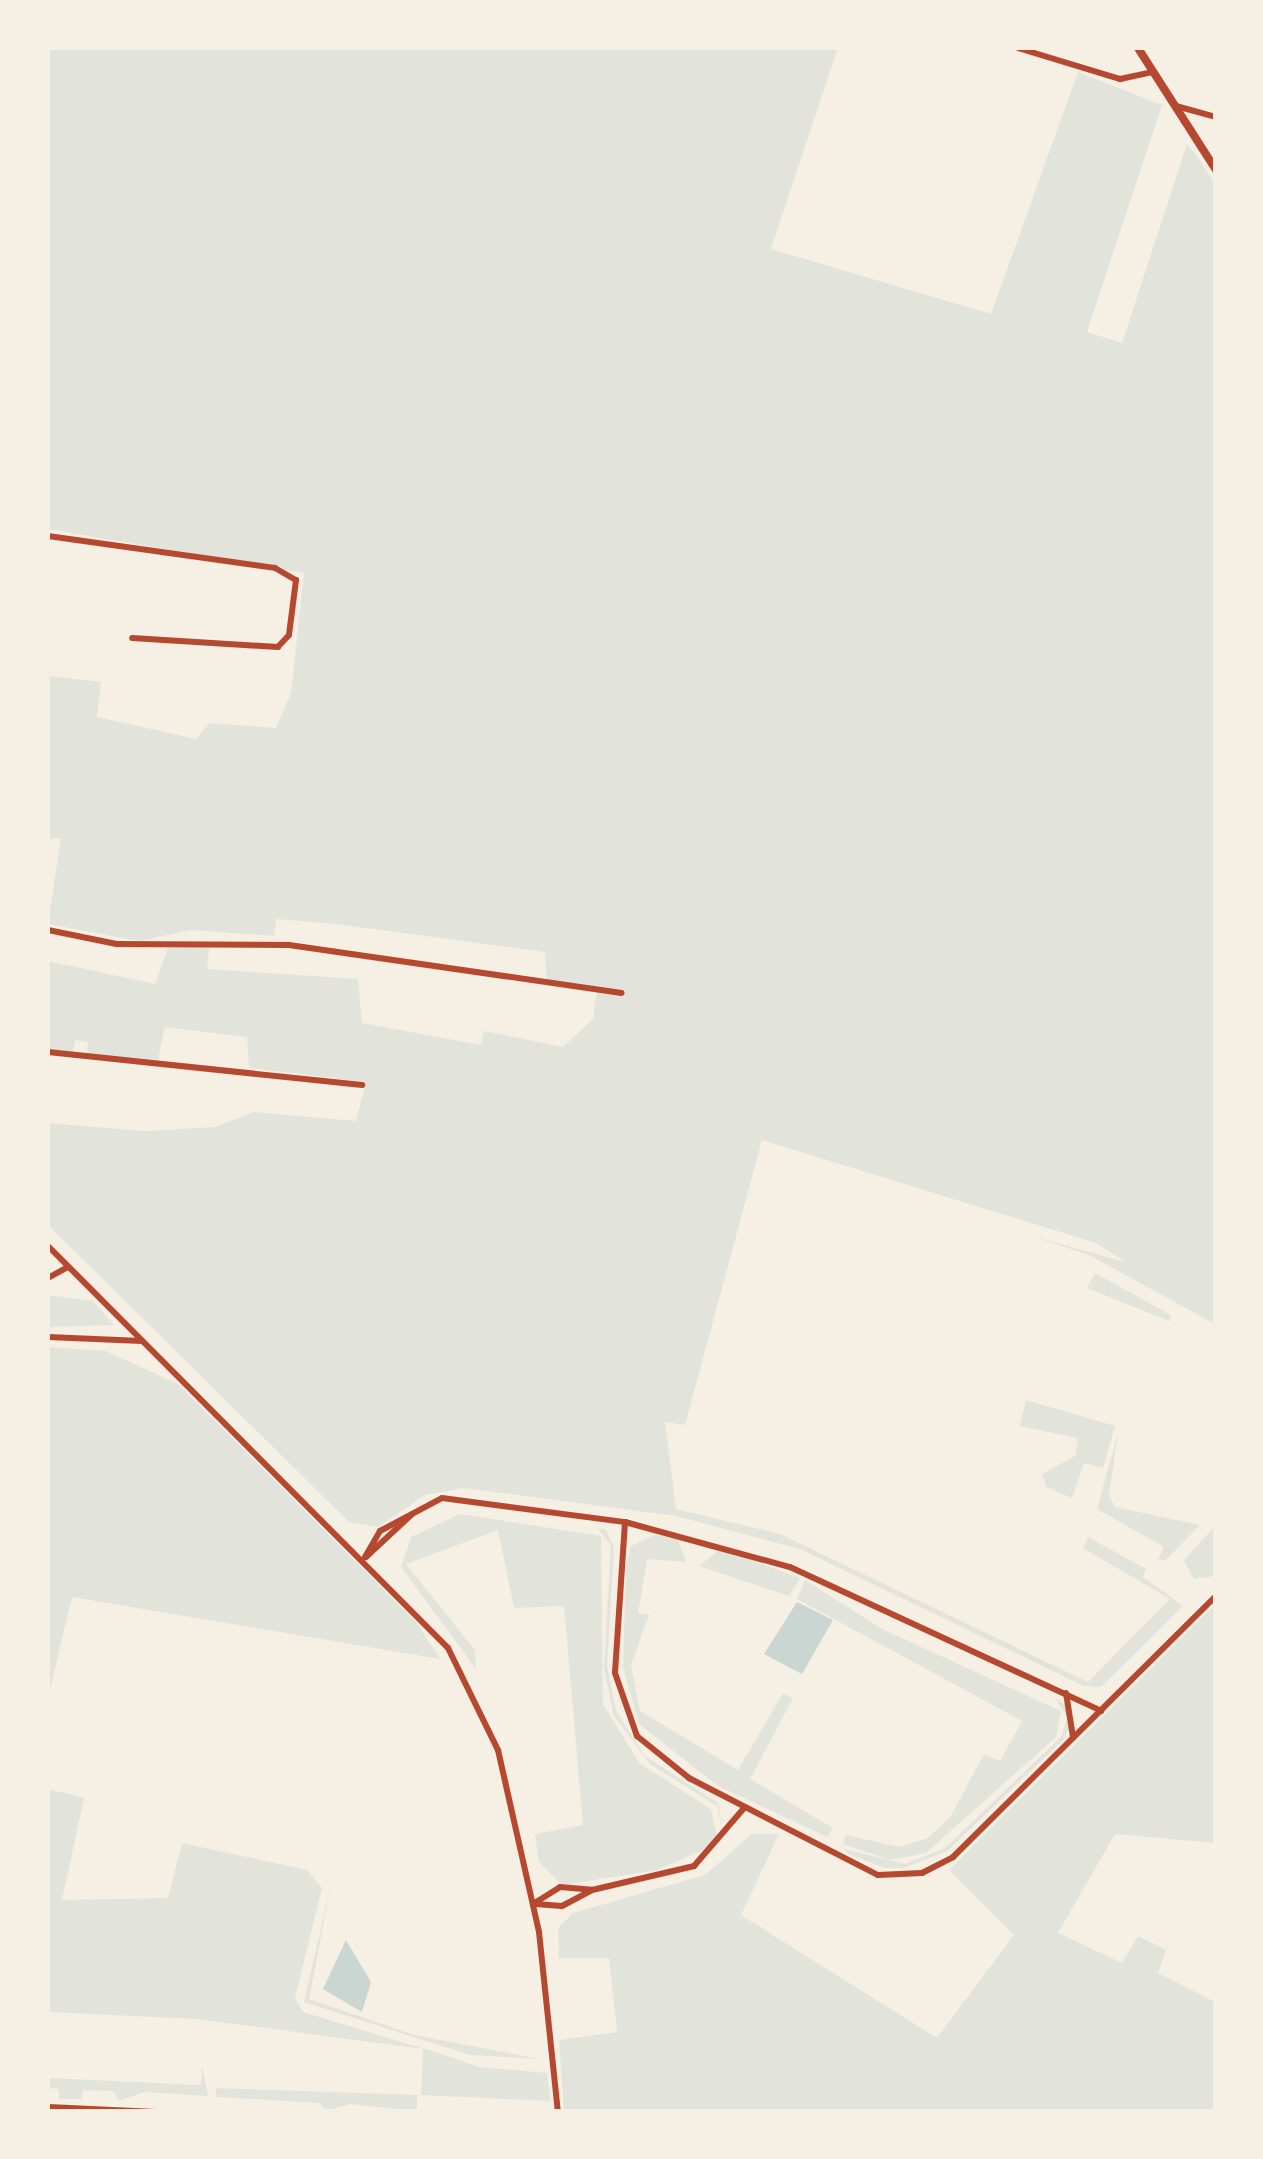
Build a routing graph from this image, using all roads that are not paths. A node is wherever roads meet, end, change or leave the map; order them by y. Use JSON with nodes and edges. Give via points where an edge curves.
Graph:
{"nodes":[{"id":1,"x":1018,"y":48,"type":"edge"},
{"id":2,"x":1142,"y":49,"type":"edge"},
{"id":3,"x":1153,"y":72,"type":"junction"},
{"id":4,"x":1176,"y":106,"type":"junction"},
{"id":5,"x":1216,"y":117,"type":"edge"},
{"id":6,"x":1216,"y":170,"type":"edge"},
{"id":7,"x":48,"y":536,"type":"edge"},
{"id":8,"x":132,"y":638,"type":"dead end"},
{"id":9,"x":48,"y":930,"type":"edge"},
{"id":10,"x":622,"y":993,"type":"dead end"},
{"id":11,"x":48,"y":1052,"type":"edge"},
{"id":12,"x":362,"y":1085,"type":"dead end"},
{"id":13,"x":48,"y":1246,"type":"edge"},
{"id":14,"x":68,"y":1267,"type":"junction"},
{"id":15,"x":48,"y":1278,"type":"edge"},
{"id":16,"x":48,"y":1337,"type":"edge"},
{"id":17,"x":142,"y":1342,"type":"junction"},
{"id":18,"x":416,"y":1509,"type":"junction"},
{"id":19,"x":625,"y":1522,"type":"junction"},
{"id":20,"x":365,"y":1558,"type":"junction"},
{"id":21,"x":1216,"y":1596,"type":"edge"},
{"id":22,"x":1066,"y":1694,"type":"junction"},
{"id":23,"x":1100,"y":1711,"type":"junction"},
{"id":24,"x":1073,"y":1739,"type":"junction"},
{"id":25,"x":744,"y":1808,"type":"junction"},
{"id":26,"x":592,"y":1890,"type":"junction"},
{"id":27,"x":534,"y":1904,"type":"junction"},
{"id":28,"x":48,"y":2107,"type":"edge"},
{"id":29,"x":60,"y":2109,"type":"edge"},
{"id":30,"x":134,"y":2111,"type":"edge"},
{"id":31,"x":156,"y":2112,"type":"edge"},
{"id":32,"x":558,"y":2112,"type":"edge"}],
"edges":[{"from":1,"to":3,"type":"street","via":[[1120,79]]},
{"from":2,"to":3,"type":"street"},
{"from":3,"to":4,"type":"street"},
{"from":4,"to":5,"type":"street"},
{"from":4,"to":6,"type":"street"},
{"from":7,"to":8,"type":"street","via":[[275,568],[296,580],[289,635],[278,647]]},
{"from":9,"to":10,"type":"street","via":[[117,944],[272,943]]},
{"from":11,"to":12,"type":"street"},
{"from":13,"to":14,"type":"street"},
{"from":14,"to":15,"type":"street"},
{"from":14,"to":17,"type":"street"},
{"from":16,"to":17,"type":"street"},
{"from":17,"to":20,"type":"street"},
{"from":18,"to":19,"type":"street","via":[[473,1498]]},
{"from":18,"to":20,"type":"street"},
{"from":18,"to":20,"type":"street","via":[[380,1531]]},
{"from":19,"to":22,"type":"street","via":[[790,1566]]},
{"from":19,"to":25,"type":"street","via":[[615,1673],[623,1709],[657,1756]]},
{"from":20,"to":27,"type":"street","via":[[426,1618],[466,1680],[498,1750]]},
{"from":21,"to":23,"type":"street"},
{"from":22,"to":23,"type":"street"},
{"from":22,"to":24,"type":"street"},
{"from":23,"to":24,"type":"street"},
{"from":24,"to":25,"type":"street","via":[[954,1856],[913,1876],[863,1871]]},
{"from":25,"to":26,"type":"street","via":[[694,1866]]},
{"from":26,"to":27,"type":"street","via":[[562,1906]]},
{"from":26,"to":27,"type":"street","via":[[560,1888]]},
{"from":27,"to":32,"type":"street"},
{"from":28,"to":29,"type":"street"},
{"from":29,"to":30,"type":"street"},
{"from":30,"to":31,"type":"street"}]}
